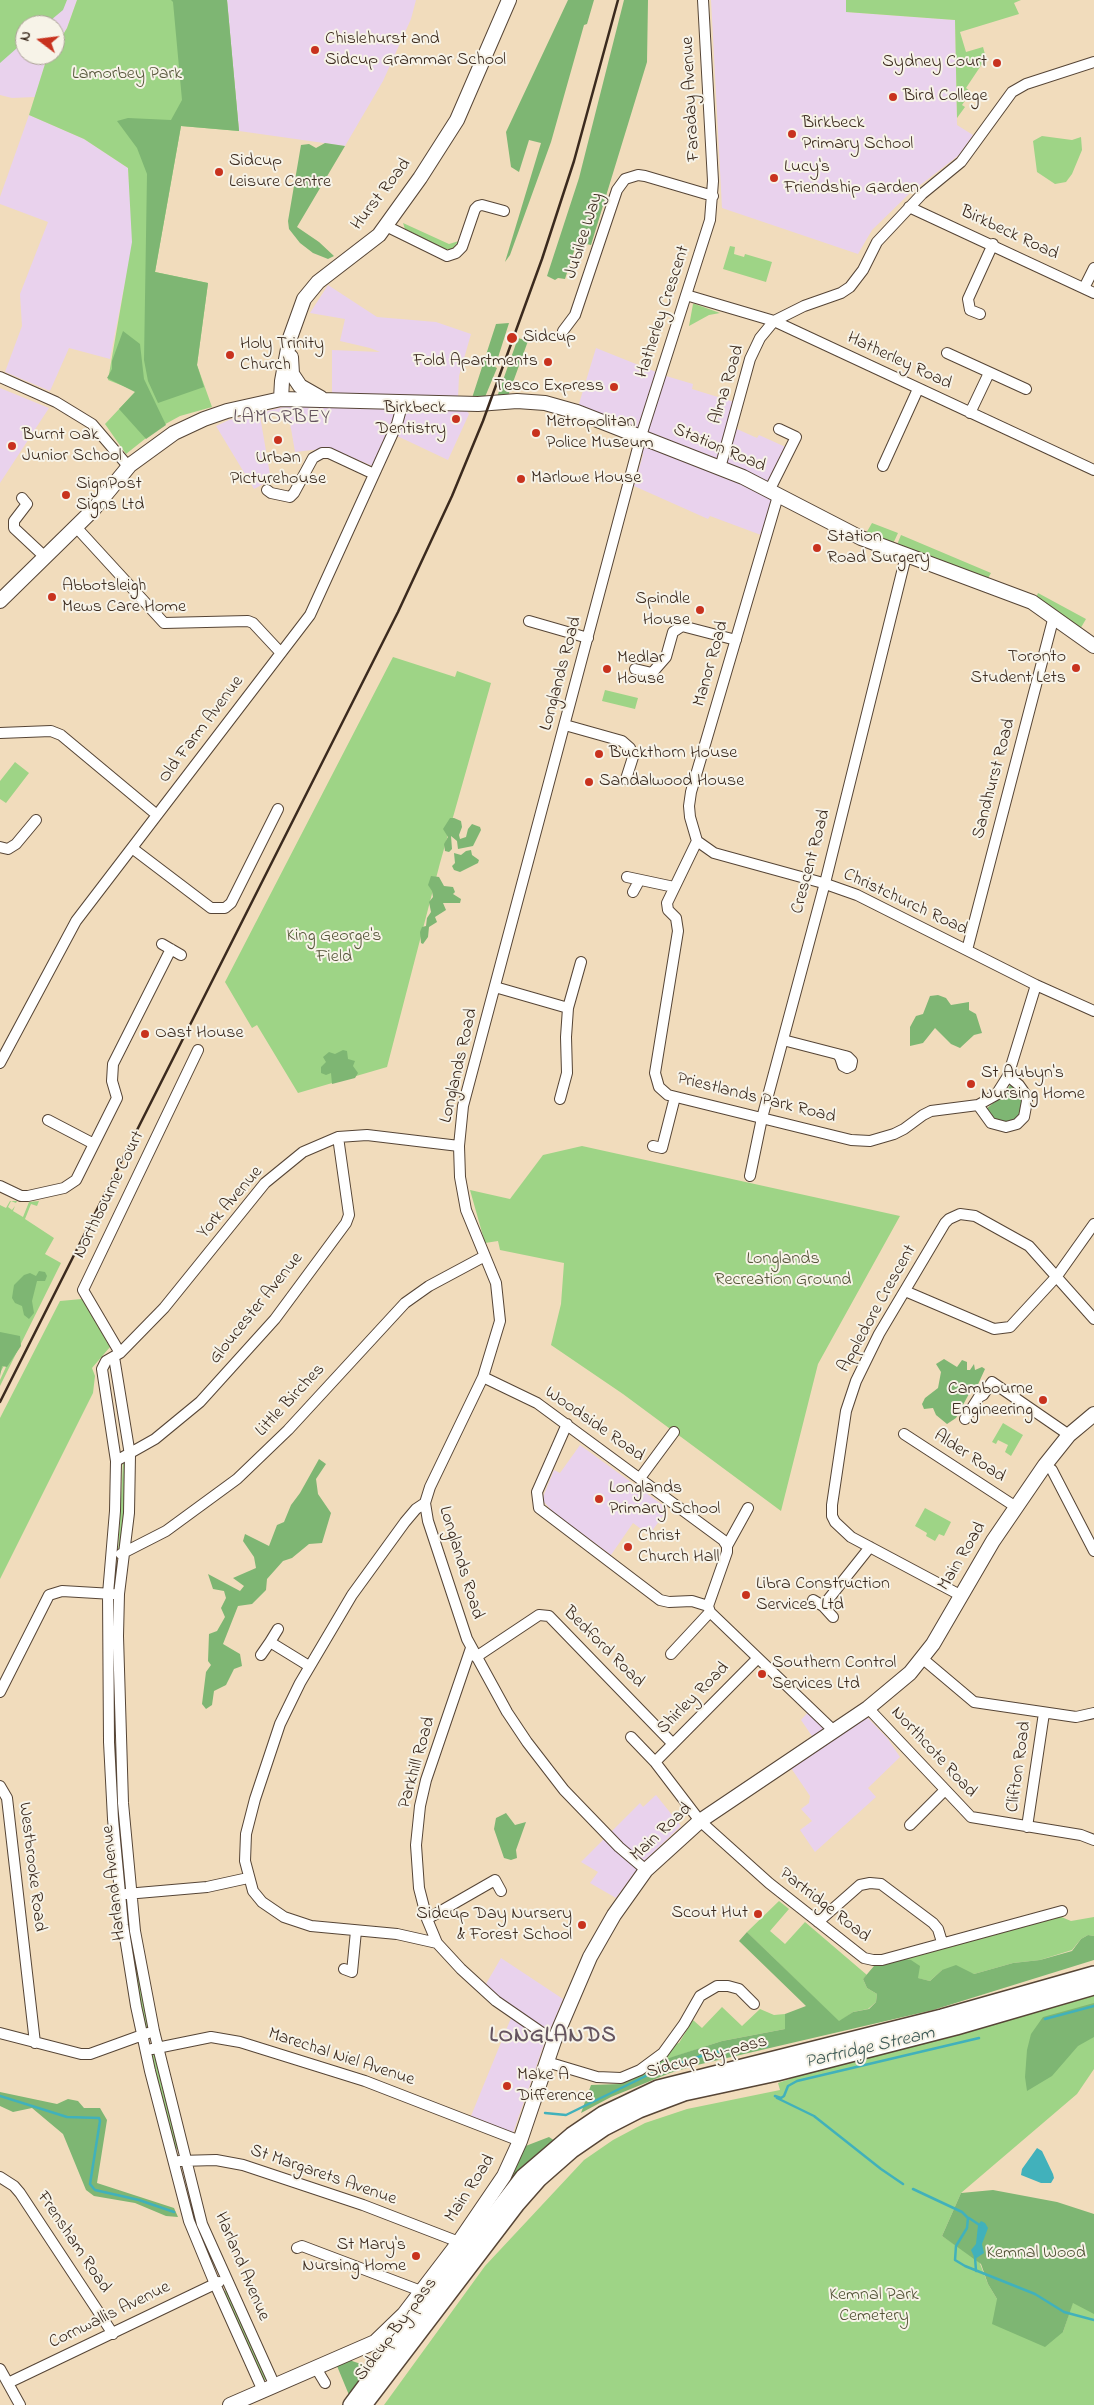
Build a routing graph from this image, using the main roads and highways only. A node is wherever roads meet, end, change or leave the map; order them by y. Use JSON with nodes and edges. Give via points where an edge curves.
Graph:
{"nodes":[{"id":1,"x":509,"y":0,"type":"edge"},
{"id":2,"x":289,"y":343,"type":"junction"},
{"id":3,"x":281,"y":399,"type":"junction"},
{"id":4,"x":325,"y":400,"type":"junction"},
{"id":5,"x":0,"y":601,"type":"edge"},
{"id":6,"x":1094,"y":646,"type":"edge"},
{"id":7,"x":1094,"y":1414,"type":"edge"},
{"id":8,"x":1094,"y":1974,"type":"edge"},
{"id":9,"x":1094,"y":1987,"type":"edge"},
{"id":10,"x":363,"y":2398,"type":"edge"},
{"id":11,"x":230,"y":2405,"type":"edge"},
{"id":12,"x":351,"y":2405,"type":"edge"}],
"edges":[{"from":1,"to":2,"type":"main road","name":"Hurst Road","via":[[456,123],[386,226],[372,242],[307,294],[298,311]]},
{"from":2,"to":3,"type":"main road","name":"Hurst Road"},
{"from":2,"to":4,"type":"main road","via":[[292,374],[300,386]]},
{"from":3,"to":4,"type":"main road","name":"Station Road"},
{"from":3,"to":5,"type":"main road","name":"Station Road","via":[[212,416],[174,433],[128,466],[76,527]]},
{"from":4,"to":6,"type":"main road","name":"Station Road","via":[[478,404],[517,400],[577,412],[720,468],[856,536],[1032,602]]},
{"from":7,"to":11,"type":"main road","name":"Main Road","via":[[1069,1435],[1045,1464],[923,1658],[895,1688],[700,1821],[646,1870],[614,1915],[590,1957],[554,2041],[520,2141],[504,2176],[459,2242],[390,2330],[352,2353]]},
{"from":8,"to":10,"type":"highway","name":"Sidcup By-pass","via":[[942,2017],[658,2088],[603,2114],[572,2135],[523,2177]]},
{"from":9,"to":10,"type":"highway","name":"Sidcup By-pass","via":[[956,2028],[684,2093],[604,2128],[539,2179]]},
{"from":10,"to":12,"type":"highway"}]}
